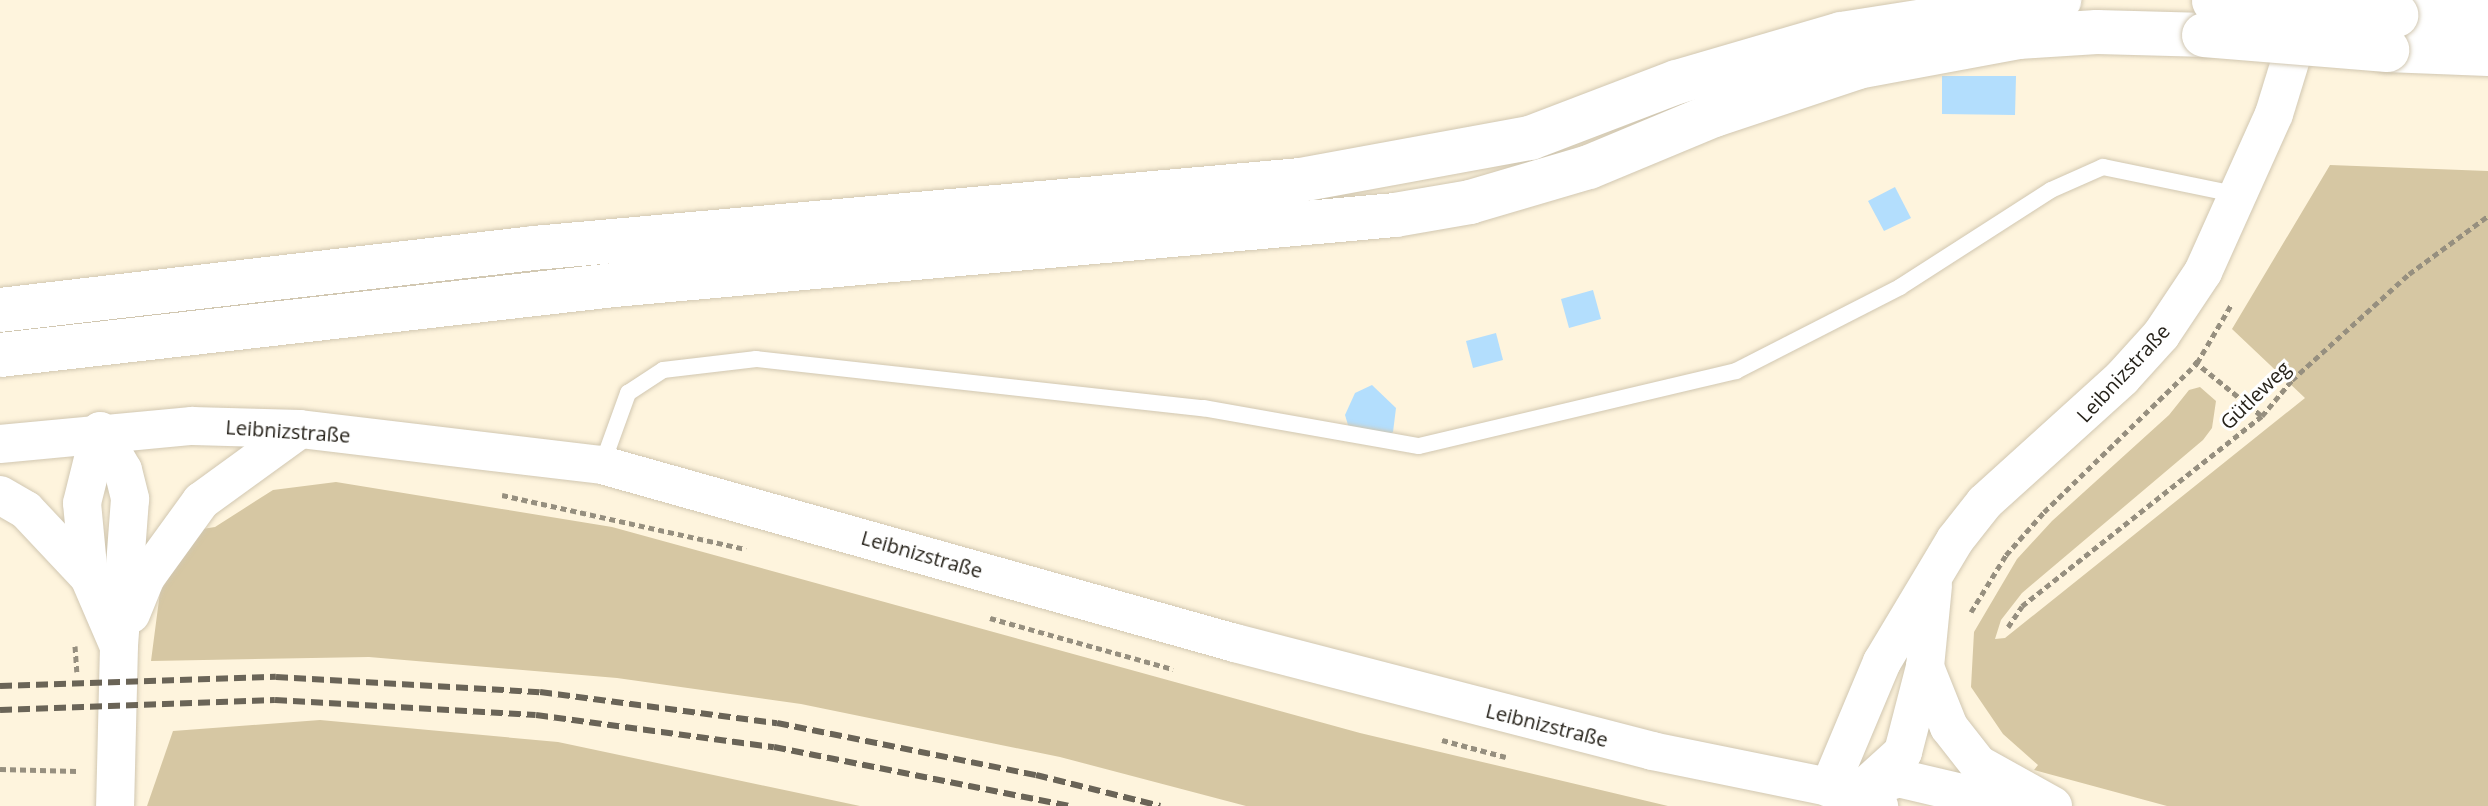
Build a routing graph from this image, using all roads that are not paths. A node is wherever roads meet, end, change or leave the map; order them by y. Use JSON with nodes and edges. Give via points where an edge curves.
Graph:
{"nodes":[{"id":1,"x":2059,"y":0,"type":"edge"},
{"id":2,"x":2309,"y":0,"type":"edge"},
{"id":3,"x":2205,"y":12,"type":"edge"},
{"id":4,"x":2488,"y":18,"type":"edge"},
{"id":5,"x":2392,"y":33,"type":"junction"},
{"id":6,"x":2488,"y":54,"type":"edge"},
{"id":7,"x":2241,"y":196,"type":"junction"},
{"id":8,"x":0,"y":310,"type":"edge"},
{"id":9,"x":0,"y":355,"type":"edge"},
{"id":10,"x":300,"y":429,"type":"junction"},
{"id":11,"x":100,"y":431,"type":"junction"},
{"id":12,"x":0,"y":444,"type":"edge"},
{"id":13,"x":602,"y":465,"type":"junction"},
{"id":14,"x":0,"y":495,"type":"edge"},
{"id":15,"x":1934,"y":574,"type":"junction"},
{"id":16,"x":89,"y":577,"type":"junction"},
{"id":17,"x":119,"y":646,"type":"junction"},
{"id":18,"x":1925,"y":667,"type":"junction"},
{"id":19,"x":1855,"y":796,"type":"edge"},
{"id":20,"x":115,"y":806,"type":"edge"},
{"id":21,"x":2016,"y":806,"type":"edge"},
{"id":22,"x":2053,"y":806,"type":"edge"}],
"edges":[{"from":1,"to":8,"type":"highway","via":[[1841,34],[1677,82],[1530,138],[1301,180],[534,248]]},
{"from":2,"to":7,"type":"street","name":"Leibnizstraße","via":[[2274,114]]},
{"from":3,"to":5,"type":"highway","bridge":true},
{"from":3,"to":9,"type":"highway","via":[[2097,32],[2018,37],[1872,64],[1714,115],[1574,172],[1470,202],[1395,215],[614,285]]},
{"from":4,"to":5,"type":"highway"},
{"from":5,"to":6,"type":"highway"},
{"from":7,"to":13,"type":"lane","via":[[2103,167],[2051,190],[1900,287],[1736,371],[1419,446],[1203,408],[756,359],[663,370],[628,393]]},
{"from":7,"to":15,"type":"street","name":"Leibnizstraße","via":[[2203,272],[2161,335],[2085,416],[1985,502]]},
{"from":10,"to":11,"type":"street","name":"Leibnizstraße","via":[[192,426]]},
{"from":10,"to":13,"type":"street","name":"Leibnizstraße"},
{"from":10,"to":17,"type":"street","via":[[201,501],[146,577]]},
{"from":11,"to":12,"type":"street","name":"Leibnizstraße"},
{"from":11,"to":16,"type":"street","via":[[82,503]]},
{"from":11,"to":17,"type":"street","via":[[123,470],[130,499]]},
{"from":13,"to":19,"type":"street","name":"Leibnizstraße","via":[[1459,703]]},
{"from":14,"to":16,"type":"street","via":[[26,510]]},
{"from":15,"to":18,"type":"street","name":"Leibnizstraße"},
{"from":15,"to":19,"type":"street","name":"Leibnizstraße","via":[[1882,662]]},
{"from":16,"to":17,"type":"street"},
{"from":17,"to":20,"type":"street"},
{"from":18,"to":19,"type":"street","name":"Leibnizstraße","via":[[1903,752]]},
{"from":18,"to":22,"type":"street","name":"Leibnizstraße","via":[[1949,727],[1978,764]]},
{"from":19,"to":21,"type":"street","via":[[1898,778]]}]}
